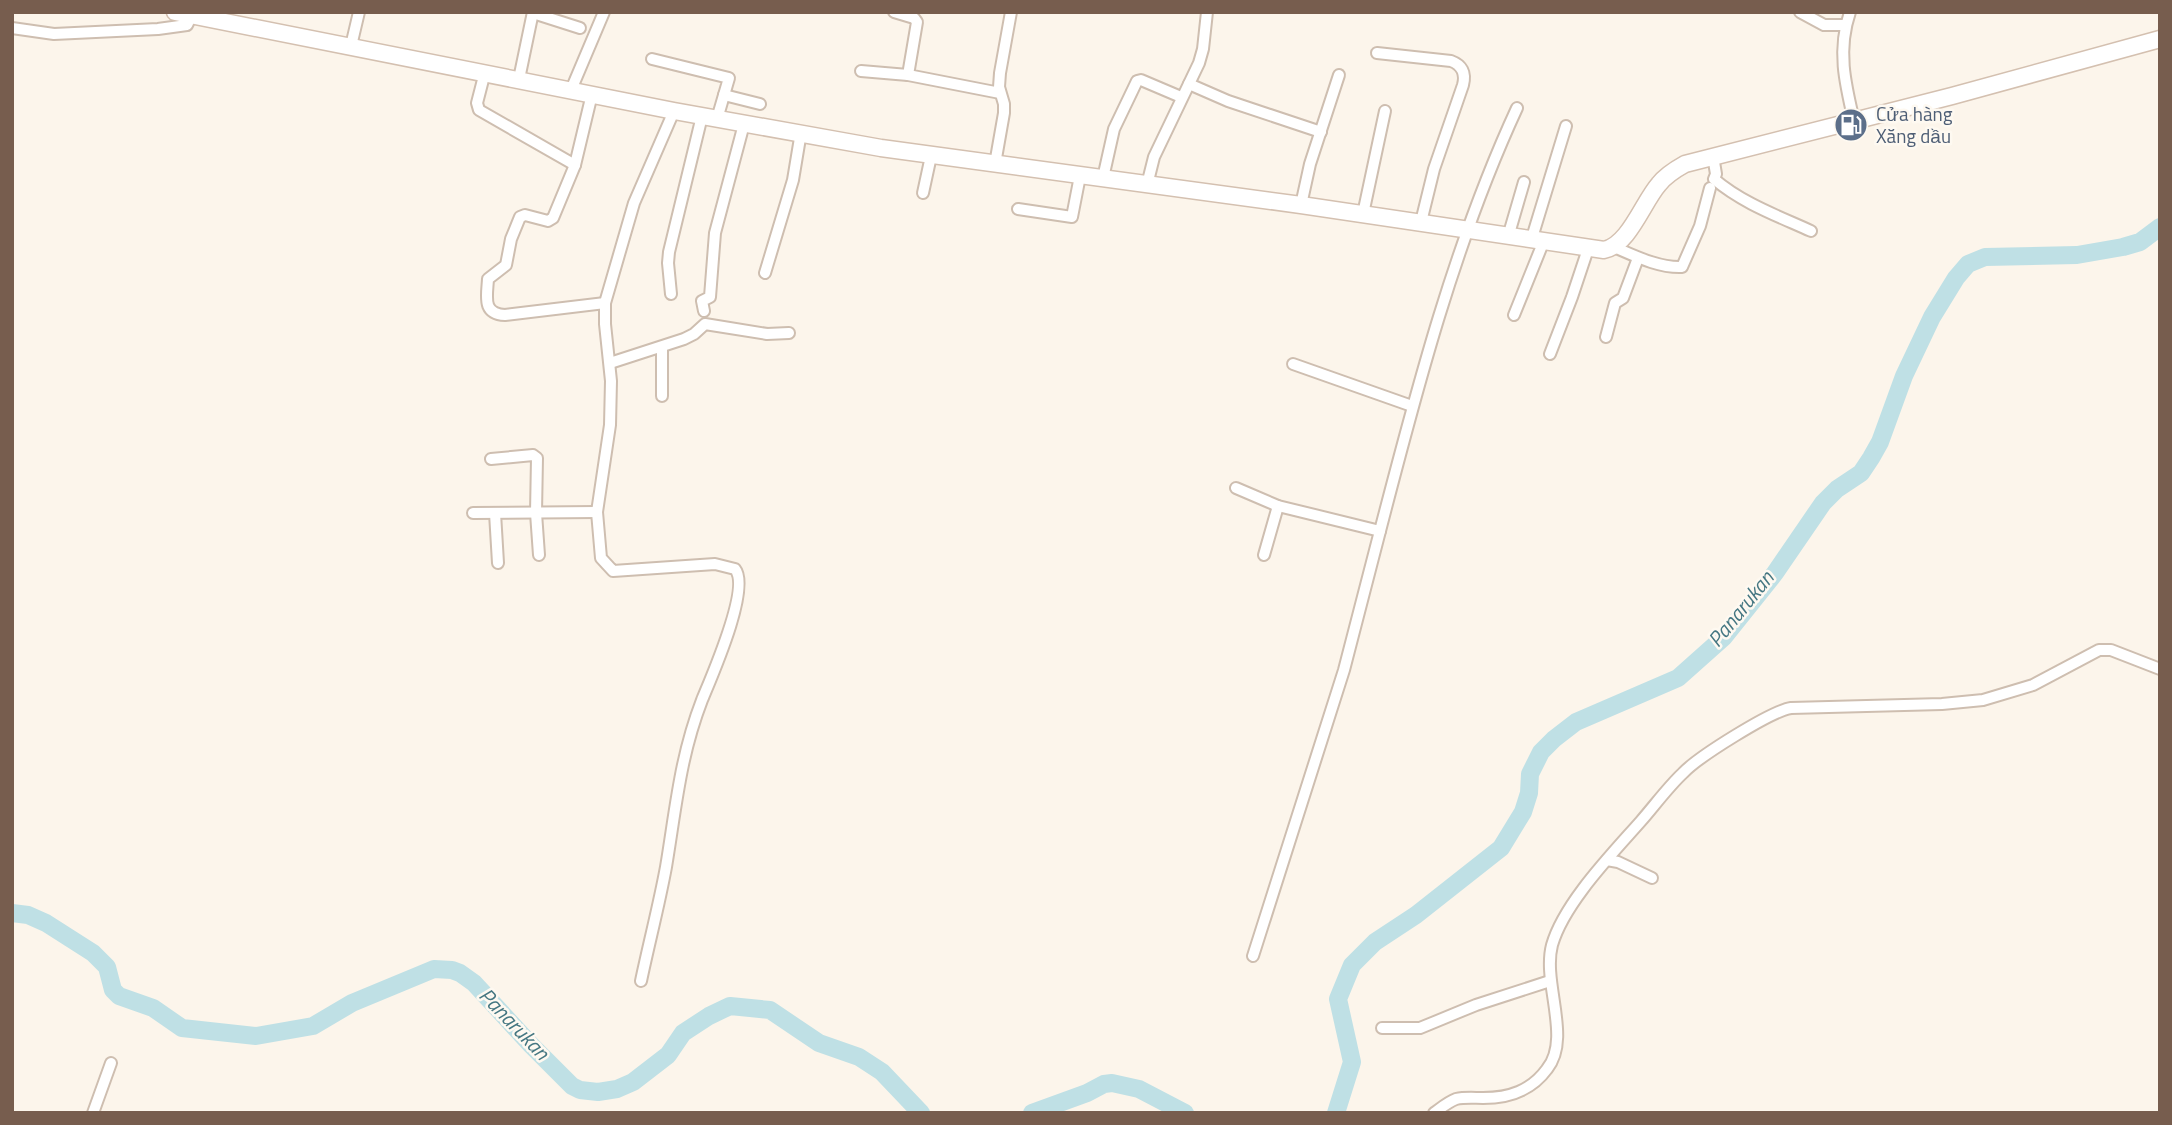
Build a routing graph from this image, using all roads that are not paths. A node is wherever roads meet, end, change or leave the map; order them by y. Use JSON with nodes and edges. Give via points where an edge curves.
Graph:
{"nodes":[{"id":1,"x":175,"y":12,"type":"edge"},
{"id":2,"x":359,"y":12,"type":"edge"},
{"id":3,"x":533,"y":12,"type":"edge"},
{"id":4,"x":604,"y":12,"type":"edge"},
{"id":5,"x":894,"y":12,"type":"edge"},
{"id":6,"x":1011,"y":12,"type":"edge"},
{"id":7,"x":1207,"y":12,"type":"edge"},
{"id":8,"x":1800,"y":12,"type":"edge"},
{"id":9,"x":1850,"y":12,"type":"edge"},
{"id":10,"x":192,"y":15,"type":"junction"},
{"id":11,"x":1845,"y":26,"type":"junction"},
{"id":12,"x":580,"y":28,"type":"dead end"},
{"id":13,"x":12,"y":29,"type":"edge"},
{"id":14,"x":2160,"y":39,"type":"edge"},
{"id":15,"x":351,"y":46,"type":"junction"},
{"id":16,"x":1377,"y":53,"type":"dead end"},
{"id":17,"x":652,"y":60,"type":"dead end"},
{"id":18,"x":861,"y":71,"type":"dead end"},
{"id":19,"x":485,"y":72,"type":"junction"},
{"id":20,"x":908,"y":75,"type":"junction"},
{"id":21,"x":1339,"y":75,"type":"dead end"},
{"id":22,"x":519,"y":79,"type":"junction"},
{"id":23,"x":1189,"y":85,"type":"junction"},
{"id":24,"x":571,"y":90,"type":"junction"},
{"id":25,"x":1000,"y":93,"type":"junction"},
{"id":26,"x":592,"y":94,"type":"junction"},
{"id":27,"x":723,"y":95,"type":"junction"},
{"id":28,"x":1181,"y":97,"type":"junction"},
{"id":29,"x":760,"y":104,"type":"dead end"},
{"id":30,"x":1517,"y":108,"type":"dead end"},
{"id":31,"x":674,"y":111,"type":"junction"},
{"id":32,"x":1385,"y":111,"type":"dead end"},
{"id":33,"x":709,"y":117,"type":"junction"},
{"id":34,"x":1854,"y":121,"type":"junction"},
{"id":35,"x":744,"y":124,"type":"junction"},
{"id":36,"x":1566,"y":126,"type":"dead end"},
{"id":37,"x":801,"y":132,"type":"junction"},
{"id":38,"x":1321,"y":132,"type":"junction"},
{"id":39,"x":931,"y":156,"type":"junction"},
{"id":40,"x":1713,"y":156,"type":"junction"},
{"id":41,"x":995,"y":164,"type":"junction"},
{"id":42,"x":575,"y":165,"type":"junction"},
{"id":43,"x":1080,"y":176,"type":"junction"},
{"id":44,"x":1103,"y":178,"type":"junction"},
{"id":45,"x":1524,"y":182,"type":"dead end"},
{"id":46,"x":1147,"y":185,"type":"junction"},
{"id":47,"x":1710,"y":188,"type":"dead end"},
{"id":48,"x":923,"y":193,"type":"dead end"},
{"id":49,"x":1301,"y":205,"type":"junction"},
{"id":50,"x":1018,"y":209,"type":"dead end"},
{"id":51,"x":1363,"y":214,"type":"junction"},
{"id":52,"x":1421,"y":222,"type":"junction"},
{"id":53,"x":1811,"y":230,"type":"dead end"},
{"id":54,"x":1468,"y":231,"type":"junction"},
{"id":55,"x":1508,"y":237,"type":"junction"},
{"id":56,"x":1537,"y":242,"type":"junction"},
{"id":57,"x":1614,"y":247,"type":"junction"},
{"id":58,"x":1588,"y":249,"type":"junction"},
{"id":59,"x":1638,"y":258,"type":"junction"},
{"id":60,"x":765,"y":273,"type":"dead end"},
{"id":61,"x":671,"y":294,"type":"dead end"},
{"id":62,"x":605,"y":303,"type":"junction"},
{"id":63,"x":704,"y":311,"type":"dead end"},
{"id":64,"x":1514,"y":315,"type":"dead end"},
{"id":65,"x":789,"y":333,"type":"dead end"},
{"id":66,"x":1606,"y":337,"type":"dead end"},
{"id":67,"x":662,"y":347,"type":"junction"},
{"id":68,"x":1550,"y":354,"type":"dead end"},
{"id":69,"x":610,"y":363,"type":"junction"},
{"id":70,"x":1293,"y":365,"type":"dead end"},
{"id":71,"x":662,"y":396,"type":"dead end"},
{"id":72,"x":1412,"y":407,"type":"junction"},
{"id":73,"x":491,"y":458,"type":"dead end"},
{"id":74,"x":1236,"y":488,"type":"dead end"},
{"id":75,"x":1278,"y":506,"type":"junction"},
{"id":76,"x":597,"y":512,"type":"junction"},
{"id":77,"x":473,"y":513,"type":"dead end"},
{"id":78,"x":495,"y":513,"type":"junction"},
{"id":79,"x":536,"y":513,"type":"junction"},
{"id":80,"x":1380,"y":531,"type":"junction"},
{"id":81,"x":539,"y":555,"type":"dead end"},
{"id":82,"x":1264,"y":555,"type":"dead end"},
{"id":83,"x":498,"y":563,"type":"dead end"},
{"id":84,"x":2160,"y":669,"type":"edge"},
{"id":85,"x":1607,"y":860,"type":"junction"},
{"id":86,"x":1652,"y":878,"type":"dead end"},
{"id":87,"x":1253,"y":956,"type":"dead end"},
{"id":88,"x":641,"y":981,"type":"dead end"},
{"id":89,"x":1550,"y":981,"type":"junction"},
{"id":90,"x":1381,"y":1028,"type":"dead end"},
{"id":91,"x":111,"y":1063,"type":"dead end"},
{"id":92,"x":93,"y":1113,"type":"edge"},
{"id":93,"x":1434,"y":1113,"type":"edge"}],
"edges":[{"from":1,"to":10,"type":"street"},
{"from":2,"to":15,"type":"street"},
{"from":3,"to":12,"type":"street"},
{"from":3,"to":22,"type":"street"},
{"from":4,"to":24,"type":"street"},
{"from":5,"to":20,"type":"street","via":[[917,22]]},
{"from":6,"to":25,"type":"street"},
{"from":7,"to":23,"type":"street","via":[[1203,49]]},
{"from":8,"to":11,"type":"street","via":[[1825,25]]},
{"from":9,"to":11,"type":"street"},
{"from":10,"to":13,"type":"street","via":[[187,25],[158,29],[54,34]]},
{"from":10,"to":15,"type":"street"},
{"from":11,"to":34,"type":"street","via":[[1843,67]]},
{"from":14,"to":34,"type":"street"},
{"from":15,"to":19,"type":"street"},
{"from":16,"to":52,"type":"street","via":[[1451,61],[1463,72],[1463,85]]},
{"from":17,"to":27,"type":"street","via":[[726,77]]},
{"from":18,"to":20,"type":"street"},
{"from":19,"to":22,"type":"street"},
{"from":19,"to":42,"type":"street","via":[[477,103],[480,110]]},
{"from":20,"to":25,"type":"street"},
{"from":21,"to":38,"type":"street"},
{"from":22,"to":24,"type":"street"},
{"from":23,"to":28,"type":"street"},
{"from":23,"to":38,"type":"street"},
{"from":24,"to":26,"type":"street"},
{"from":25,"to":41,"type":"street","via":[[1004,113]]},
{"from":26,"to":31,"type":"street"},
{"from":26,"to":42,"type":"street"},
{"from":27,"to":29,"type":"street"},
{"from":27,"to":33,"type":"street"},
{"from":28,"to":44,"type":"street","via":[[1137,81],[1114,129]]},
{"from":28,"to":46,"type":"street","via":[[1154,157]]},
{"from":30,"to":54,"type":"street"},
{"from":31,"to":33,"type":"street"},
{"from":31,"to":62,"type":"street","via":[[634,203]]},
{"from":32,"to":51,"type":"street"},
{"from":33,"to":35,"type":"street"},
{"from":33,"to":61,"type":"street","via":[[669,252]]},
{"from":34,"to":40,"type":"street"},
{"from":35,"to":37,"type":"street"},
{"from":35,"to":63,"type":"street","via":[[718,215],[710,297],[702,300]]},
{"from":36,"to":56,"type":"street"},
{"from":37,"to":39,"type":"street"},
{"from":37,"to":60,"type":"street","via":[[793,180]]},
{"from":38,"to":49,"type":"street"},
{"from":39,"to":41,"type":"street"},
{"from":39,"to":48,"type":"street"},
{"from":40,"to":53,"type":"street","via":[[1714,179],[1722,186],[1750,204]]},
{"from":40,"to":57,"type":"street","via":[[1685,164],[1664,178]]},
{"from":41,"to":43,"type":"street"},
{"from":42,"to":62,"type":"street","via":[[551,220],[520,217],[506,265],[488,279],[488,308],[505,315]]},
{"from":43,"to":44,"type":"street"},
{"from":43,"to":50,"type":"street","via":[[1072,217]]},
{"from":44,"to":46,"type":"street"},
{"from":45,"to":55,"type":"street"},
{"from":46,"to":49,"type":"street"},
{"from":47,"to":59,"type":"street","via":[[1683,267]]},
{"from":49,"to":51,"type":"street"},
{"from":51,"to":52,"type":"street"},
{"from":52,"to":54,"type":"street"},
{"from":54,"to":55,"type":"street"},
{"from":54,"to":72,"type":"street"},
{"from":55,"to":56,"type":"street"},
{"from":56,"to":58,"type":"street"},
{"from":56,"to":64,"type":"street"},
{"from":57,"to":58,"type":"street"},
{"from":57,"to":59,"type":"street"},
{"from":58,"to":68,"type":"street"},
{"from":59,"to":66,"type":"street","via":[[1623,298],[1615,303]]},
{"from":62,"to":69,"type":"street"},
{"from":65,"to":67,"type":"street","via":[[705,324],[694,334]]},
{"from":67,"to":69,"type":"street"},
{"from":67,"to":71,"type":"street"},
{"from":69,"to":76,"type":"street","via":[[610,425]]},
{"from":70,"to":72,"type":"street"},
{"from":72,"to":80,"type":"street"},
{"from":73,"to":79,"type":"street","via":[[535,456]]},
{"from":74,"to":75,"type":"street"},
{"from":75,"to":80,"type":"street"},
{"from":75,"to":82,"type":"street"},
{"from":76,"to":79,"type":"street"},
{"from":76,"to":88,"type":"street","via":[[601,558],[613,570],[715,564],[735,569],[740,580],[726,641],[683,756],[666,867]]},
{"from":77,"to":78,"type":"street"},
{"from":78,"to":79,"type":"street"},
{"from":78,"to":83,"type":"street"},
{"from":79,"to":81,"type":"street"},
{"from":80,"to":87,"type":"street","via":[[1344,670]]},
{"from":84,"to":85,"type":"street","via":[[2111,650],[2099,650],[2033,685],[1983,701],[1781,710],[1684,772]]},
{"from":85,"to":86,"type":"street"},
{"from":85,"to":89,"type":"street","via":[[1560,926],[1550,953]]},
{"from":89,"to":90,"type":"street","via":[[1420,1028]]},
{"from":89,"to":93,"type":"street","via":[[1556,1050],[1541,1077],[1514,1094],[1458,1099]]},
{"from":91,"to":92,"type":"street"}]}
